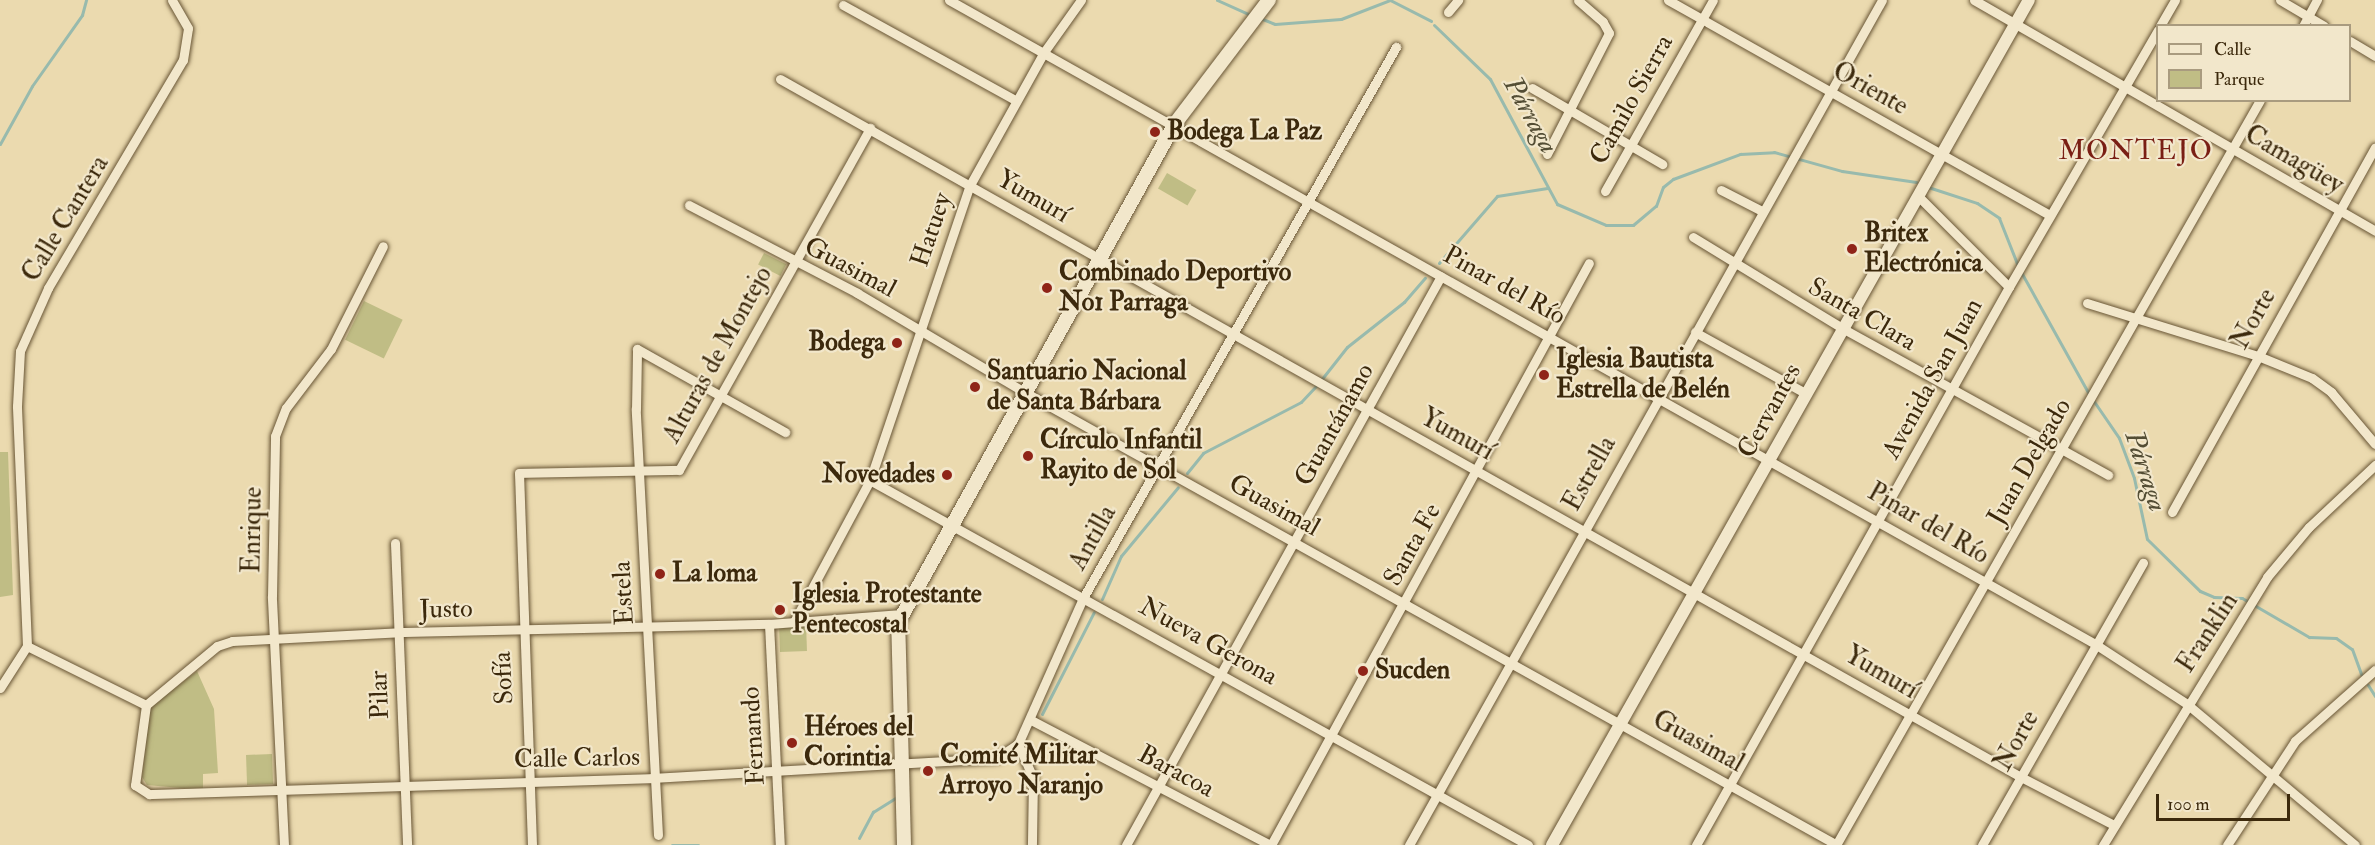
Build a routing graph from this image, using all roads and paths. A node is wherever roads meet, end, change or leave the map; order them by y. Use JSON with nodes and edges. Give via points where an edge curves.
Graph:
{"nodes":[{"id":1,"x":172,"y":0,"type":"edge"},
{"id":2,"x":949,"y":0,"type":"edge"},
{"id":3,"x":1081,"y":0,"type":"edge"},
{"id":4,"x":1458,"y":0,"type":"edge"},
{"id":5,"x":1578,"y":0,"type":"edge"},
{"id":6,"x":1668,"y":0,"type":"edge"},
{"id":7,"x":1713,"y":0,"type":"edge"},
{"id":8,"x":1882,"y":0,"type":"edge"},
{"id":9,"x":1974,"y":0,"type":"edge"},
{"id":10,"x":2029,"y":0,"type":"edge"},
{"id":11,"x":2175,"y":0,"type":"edge"},
{"id":12,"x":2280,"y":0,"type":"edge"},
{"id":13,"x":2317,"y":0,"type":"edge"},
{"id":14,"x":1268,"y":1,"type":"edge"},
{"id":15,"x":843,"y":5,"type":"dead end"},
{"id":16,"x":1448,"y":12,"type":"dead end"},
{"id":17,"x":2308,"y":16,"type":"junction"},
{"id":18,"x":1701,"y":19,"type":"junction"},
{"id":19,"x":2016,"y":23,"type":"junction"},
{"id":20,"x":2161,"y":24,"type":"edge"},
{"id":21,"x":2304,"y":24,"type":"edge"},
{"id":22,"x":2321,"y":24,"type":"edge"},
{"id":23,"x":2156,"y":32,"type":"edge"},
{"id":24,"x":2351,"y":42,"type":"edge"},
{"id":25,"x":1396,"y":46,"type":"dead end"},
{"id":26,"x":1044,"y":52,"type":"junction"},
{"id":27,"x":2375,"y":56,"type":"edge"},
{"id":28,"x":780,"y":80,"type":"dead end"},
{"id":29,"x":1532,"y":88,"type":"dead end"},
{"id":30,"x":2124,"y":88,"type":"junction"},
{"id":31,"x":1829,"y":91,"type":"junction"},
{"id":32,"x":1016,"y":100,"type":"junction"},
{"id":33,"x":2259,"y":102,"type":"edge"},
{"id":34,"x":1569,"y":110,"type":"junction"},
{"id":35,"x":1174,"y":125,"type":"junction"},
{"id":36,"x":870,"y":128,"type":"junction"},
{"id":37,"x":1630,"y":144,"type":"junction"},
{"id":38,"x":2375,"y":148,"type":"edge"},
{"id":39,"x":2232,"y":149,"type":"junction"},
{"id":40,"x":1940,"y":151,"type":"junction"},
{"id":41,"x":1547,"y":154,"type":"dead end"},
{"id":42,"x":1662,"y":164,"type":"dead end"},
{"id":43,"x":970,"y":185,"type":"junction"},
{"id":44,"x":1921,"y":188,"type":"junction"},
{"id":45,"x":1721,"y":189,"type":"dead end"},
{"id":46,"x":1605,"y":190,"type":"dead end"},
{"id":47,"x":1306,"y":200,"type":"junction"},
{"id":48,"x":689,"y":205,"type":"dead end"},
{"id":49,"x":2339,"y":210,"type":"junction"},
{"id":50,"x":1762,"y":211,"type":"junction"},
{"id":51,"x":2050,"y":215,"type":"junction"},
{"id":52,"x":2375,"y":231,"type":"edge"},
{"id":53,"x":1693,"y":237,"type":"dead end"},
{"id":54,"x":383,"y":246,"type":"dead end"},
{"id":55,"x":1101,"y":260,"type":"junction"},
{"id":56,"x":794,"y":262,"type":"junction"},
{"id":57,"x":1589,"y":263,"type":"dead end"},
{"id":58,"x":1733,"y":263,"type":"junction"},
{"id":59,"x":1441,"y":276,"type":"junction"},
{"id":60,"x":2011,"y":282,"type":"junction"},
{"id":61,"x":2087,"y":303,"type":"dead end"},
{"id":62,"x":2136,"y":318,"type":"junction"},
{"id":63,"x":1842,"y":328,"type":"junction"},
{"id":64,"x":920,"y":331,"type":"junction"},
{"id":65,"x":1695,"y":332,"type":"junction"},
{"id":66,"x":1234,"y":333,"type":"junction"},
{"id":67,"x":1552,"y":336,"type":"junction"},
{"id":68,"x":2258,"y":356,"type":"junction"},
{"id":69,"x":1950,"y":390,"type":"junction"},
{"id":70,"x":1805,"y":393,"type":"junction"},
{"id":71,"x":1028,"y":394,"type":"junction"},
{"id":72,"x":720,"y":396,"type":"junction"},
{"id":73,"x":1657,"y":396,"type":"junction"},
{"id":74,"x":1368,"y":410,"type":"junction"},
{"id":75,"x":785,"y":432,"type":"dead end"},
{"id":76,"x":2375,"y":444,"type":"edge"},
{"id":77,"x":2061,"y":450,"type":"junction"},
{"id":78,"x":1769,"y":458,"type":"junction"},
{"id":79,"x":2375,"y":465,"type":"edge"},
{"id":80,"x":1158,"y":466,"type":"junction"},
{"id":81,"x":639,"y":470,"type":"junction"},
{"id":82,"x":1478,"y":471,"type":"junction"},
{"id":83,"x":2108,"y":476,"type":"dead end"},
{"id":84,"x":868,"y":479,"type":"junction"},
{"id":85,"x":2172,"y":512,"type":"dead end"},
{"id":86,"x":1878,"y":519,"type":"junction"},
{"id":87,"x":954,"y":526,"type":"junction"},
{"id":88,"x":1584,"y":530,"type":"junction"},
{"id":89,"x":1294,"y":541,"type":"junction"},
{"id":90,"x":395,"y":543,"type":"dead end"},
{"id":91,"x":2143,"y":563,"type":"dead end"},
{"id":92,"x":1986,"y":581,"type":"junction"},
{"id":93,"x":1694,"y":593,"type":"junction"},
{"id":94,"x":1083,"y":598,"type":"junction"},
{"id":95,"x":1406,"y":602,"type":"junction"},
{"id":96,"x":902,"y":614,"type":"junction"},
{"id":97,"x":795,"y":620,"type":"junction"},
{"id":98,"x":769,"y":624,"type":"junction"},
{"id":99,"x":646,"y":628,"type":"junction"},
{"id":100,"x":522,"y":630,"type":"junction"},
{"id":101,"x":399,"y":632,"type":"junction"},
{"id":102,"x":274,"y":638,"type":"junction"},
{"id":103,"x":2095,"y":644,"type":"junction"},
{"id":104,"x":27,"y":646,"type":"junction"},
{"id":105,"x":1804,"y":653,"type":"junction"},
{"id":106,"x":1511,"y":662,"type":"junction"},
{"id":107,"x":2374,"y":671,"type":"edge"},
{"id":108,"x":1221,"y":674,"type":"junction"},
{"id":109,"x":0,"y":688,"type":"edge"},
{"id":110,"x":2187,"y":704,"type":"junction"},
{"id":111,"x":146,"y":705,"type":"junction"},
{"id":112,"x":1911,"y":714,"type":"junction"},
{"id":113,"x":1031,"y":720,"type":"junction"},
{"id":114,"x":1621,"y":723,"type":"junction"},
{"id":115,"x":1333,"y":734,"type":"junction"},
{"id":116,"x":1018,"y":744,"type":"junction"},
{"id":117,"x":902,"y":762,"type":"junction"},
{"id":118,"x":778,"y":770,"type":"junction"},
{"id":119,"x":2270,"y":775,"type":"junction"},
{"id":120,"x":2021,"y":777,"type":"junction"},
{"id":121,"x":652,"y":778,"type":"junction"},
{"id":122,"x":530,"y":781,"type":"junction"},
{"id":123,"x":404,"y":784,"type":"junction"},
{"id":124,"x":1730,"y":784,"type":"junction"},
{"id":125,"x":1159,"y":786,"type":"junction"},
{"id":126,"x":282,"y":790,"type":"junction"},
{"id":127,"x":1438,"y":794,"type":"junction"},
{"id":128,"x":2114,"y":825,"type":"junction"},
{"id":129,"x":658,"y":835,"type":"dead end"},
{"id":130,"x":284,"y":845,"type":"edge"},
{"id":131,"x":407,"y":845,"type":"edge"},
{"id":132,"x":532,"y":845,"type":"edge"},
{"id":133,"x":780,"y":845,"type":"edge"},
{"id":134,"x":904,"y":845,"type":"edge"},
{"id":135,"x":1032,"y":845,"type":"edge"},
{"id":136,"x":1126,"y":845,"type":"edge"},
{"id":137,"x":1270,"y":845,"type":"edge"},
{"id":138,"x":1409,"y":845,"type":"edge"},
{"id":139,"x":1528,"y":845,"type":"edge"},
{"id":140,"x":1552,"y":845,"type":"edge"},
{"id":141,"x":1696,"y":845,"type":"edge"},
{"id":142,"x":1837,"y":845,"type":"edge"},
{"id":143,"x":1982,"y":845,"type":"edge"},
{"id":144,"x":2103,"y":845,"type":"edge"},
{"id":145,"x":2227,"y":845,"type":"edge"},
{"id":146,"x":2355,"y":845,"type":"edge"}],
"edges":[{"from":1,"to":104,"type":"street","name":"Calle Cantera","via":[[188,27],[183,60],[48,288],[20,351],[16,406]]},
{"from":2,"to":26,"type":"street","name":"Pinar del Río"},
{"from":3,"to":26,"type":"street","name":"Hatuey"},
{"from":4,"to":16,"type":"street"},
{"from":5,"to":34,"type":"street","via":[[1603,22],[1609,33]]},
{"from":6,"to":18,"type":"street","name":"Oriente"},
{"from":7,"to":18,"type":"street","name":"Camilo Sierra"},
{"from":8,"to":31,"type":"street","name":"Estrella"},
{"from":9,"to":19,"type":"street","name":"Camagüey"},
{"from":10,"to":19,"type":"street","name":"Cervantes"},
{"from":11,"to":20,"type":"street"},
{"from":12,"to":17,"type":"street"},
{"from":13,"to":17,"type":"street"},
{"from":14,"to":35,"type":"main road"},
{"from":15,"to":32,"type":"street"},
{"from":17,"to":21,"type":"street"},
{"from":17,"to":22,"type":"street"},
{"from":18,"to":31,"type":"street","name":"Oriente"},
{"from":18,"to":37,"type":"street","name":"Camilo Sierra"},
{"from":19,"to":30,"type":"street","name":"Camagüey"},
{"from":19,"to":40,"type":"street","name":"Cervantes"},
{"from":23,"to":30,"type":"street","name":"Avenida San Juan"},
{"from":24,"to":27,"type":"street"},
{"from":25,"to":47,"type":"street","name":"Antilla"},
{"from":26,"to":32,"type":"street","name":"Hatuey"},
{"from":26,"to":35,"type":"street","name":"Pinar del Río"},
{"from":28,"to":36,"type":"street","name":"Yumurí"},
{"from":29,"to":34,"type":"street"},
{"from":30,"to":39,"type":"street","name":"Camagüey"},
{"from":30,"to":51,"type":"street","name":"Avenida San Juan"},
{"from":31,"to":40,"type":"street","name":"Oriente"},
{"from":31,"to":50,"type":"street","name":"Estrella"},
{"from":32,"to":43,"type":"street","name":"Hatuey"},
{"from":33,"to":39,"type":"street","name":"Juan Delgado"},
{"from":34,"to":37,"type":"street"},
{"from":34,"to":41,"type":"street"},
{"from":35,"to":47,"type":"street","name":"Pinar del Río"},
{"from":35,"to":55,"type":"main road"},
{"from":36,"to":43,"type":"street","name":"Yumurí"},
{"from":36,"to":56,"type":"street","name":"Alturas de Montejo"},
{"from":37,"to":42,"type":"street"},
{"from":37,"to":46,"type":"street","name":"Camilo Sierra"},
{"from":38,"to":49,"type":"street","name":"Norte"},
{"from":39,"to":49,"type":"street","name":"Camagüey"},
{"from":39,"to":62,"type":"street","name":"Juan Delgado"},
{"from":40,"to":44,"type":"street","name":"Cervantes"},
{"from":40,"to":51,"type":"street","name":"Oriente"},
{"from":43,"to":55,"type":"street","name":"Yumurí"},
{"from":43,"to":64,"type":"street","name":"Hatuey"},
{"from":44,"to":60,"type":"street"},
{"from":44,"to":63,"type":"street","name":"Cervantes"},
{"from":45,"to":50,"type":"street"},
{"from":47,"to":59,"type":"street","name":"Pinar del Río"},
{"from":47,"to":66,"type":"street","name":"Antilla"},
{"from":48,"to":56,"type":"street","name":"Guasimal"},
{"from":49,"to":52,"type":"street","name":"Camagüey"},
{"from":49,"to":68,"type":"street","name":"Norte"},
{"from":50,"to":58,"type":"street","name":"Estrella"},
{"from":51,"to":60,"type":"street","name":"Avenida San Juan"},
{"from":53,"to":58,"type":"street","name":"Santa Clara"},
{"from":54,"to":102,"type":"street","name":"Enrique","via":[[331,349],[277,427]]},
{"from":55,"to":66,"type":"street","name":"Yumurí"},
{"from":55,"to":71,"type":"main road"},
{"from":56,"to":64,"type":"street","name":"Guasimal","via":[[857,293]]},
{"from":56,"to":72,"type":"street","name":"Alturas de Montejo"},
{"from":57,"to":67,"type":"street","name":"Santa Fe"},
{"from":58,"to":63,"type":"street","name":"Santa Clara"},
{"from":58,"to":65,"type":"street","name":"Estrella"},
{"from":59,"to":67,"type":"street","name":"Pinar del Río"},
{"from":59,"to":74,"type":"street","name":"Guantánamo"},
{"from":60,"to":69,"type":"street","name":"Avenida San Juan"},
{"from":61,"to":62,"type":"street"},
{"from":62,"to":68,"type":"street"},
{"from":62,"to":77,"type":"street","name":"Juan Delgado"},
{"from":63,"to":69,"type":"street","name":"Santa Clara"},
{"from":63,"to":70,"type":"street","name":"Cervantes"},
{"from":64,"to":71,"type":"street","name":"Guasimal"},
{"from":64,"to":84,"type":"street","name":"Hatuey"},
{"from":65,"to":70,"type":"street"},
{"from":65,"to":73,"type":"street","name":"Estrella"},
{"from":66,"to":74,"type":"street","name":"Yumurí"},
{"from":66,"to":80,"type":"street","name":"Antilla"},
{"from":67,"to":73,"type":"street","name":"Pinar del Río"},
{"from":67,"to":82,"type":"street","name":"Santa Fe"},
{"from":68,"to":76,"type":"street","via":[[2322,383]]},
{"from":68,"to":85,"type":"street","name":"Norte"},
{"from":69,"to":77,"type":"street","name":"Santa Clara"},
{"from":69,"to":86,"type":"street","name":"Avenida San Juan"},
{"from":70,"to":78,"type":"street","name":"Cervantes"},
{"from":71,"to":80,"type":"street","name":"Guasimal"},
{"from":71,"to":87,"type":"main road"},
{"from":72,"to":75,"type":"street"},
{"from":72,"to":81,"type":"street","name":"Alturas de Montejo","via":[[679,470]]},
{"from":72,"to":81,"type":"street","name":"Estela","via":[[637,349]]},
{"from":73,"to":78,"type":"street","name":"Pinar del Río"},
{"from":73,"to":88,"type":"street","name":"Estrella"},
{"from":74,"to":82,"type":"street","name":"Yumurí"},
{"from":74,"to":89,"type":"street","name":"Guantánamo"},
{"from":77,"to":83,"type":"street","name":"Santa Clara"},
{"from":77,"to":92,"type":"street","name":"Juan Delgado"},
{"from":78,"to":86,"type":"street","name":"Pinar del Río"},
{"from":78,"to":93,"type":"street","name":"Cervantes"},
{"from":79,"to":110,"type":"street","name":"Franklin","via":[[2308,527],[2257,595]]},
{"from":80,"to":89,"type":"street","name":"Guasimal"},
{"from":80,"to":94,"type":"street","name":"Antilla"},
{"from":81,"to":99,"type":"street","name":"Estela"},
{"from":81,"to":100,"type":"street","name":"Sofía","via":[[519,473]]},
{"from":82,"to":88,"type":"street","name":"Yumurí"},
{"from":82,"to":95,"type":"street","name":"Santa Fe"},
{"from":84,"to":87,"type":"street","name":"Nueva Gerona"},
{"from":84,"to":97,"type":"street","name":"Hatuey"},
{"from":86,"to":92,"type":"street","name":"Pinar del Río"},
{"from":86,"to":105,"type":"street","name":"Avenida San Juan"},
{"from":87,"to":94,"type":"street","name":"Nueva Gerona"},
{"from":87,"to":96,"type":"main road"},
{"from":88,"to":93,"type":"street","name":"Yumurí"},
{"from":88,"to":106,"type":"street","name":"Estrella"},
{"from":89,"to":95,"type":"street","name":"Guasimal"},
{"from":89,"to":108,"type":"street","name":"Guantánamo"},
{"from":90,"to":101,"type":"street","name":"Pilar"},
{"from":91,"to":103,"type":"street","name":"Norte"},
{"from":92,"to":103,"type":"street","name":"Pinar del Río"},
{"from":92,"to":112,"type":"street","name":"Juan Delgado"},
{"from":93,"to":105,"type":"street","name":"Yumurí"},
{"from":93,"to":114,"type":"street","name":"Cervantes"},
{"from":94,"to":108,"type":"street","name":"Nueva Gerona"},
{"from":94,"to":113,"type":"street","name":"Antilla"},
{"from":95,"to":106,"type":"street","name":"Guasimal"},
{"from":95,"to":115,"type":"street","name":"Santa Fe"},
{"from":96,"to":97,"type":"street","name":"Justo"},
{"from":96,"to":117,"type":"main road","via":[[896,631]]},
{"from":97,"to":98,"type":"street","name":"Justo"},
{"from":98,"to":99,"type":"street","name":"Justo"},
{"from":98,"to":118,"type":"street","name":"Fernando"},
{"from":99,"to":100,"type":"street","name":"Justo"},
{"from":99,"to":121,"type":"street","name":"Estela"},
{"from":100,"to":101,"type":"street","name":"Justo"},
{"from":100,"to":122,"type":"street","name":"Sofía"},
{"from":101,"to":102,"type":"street","name":"Justo"},
{"from":101,"to":123,"type":"street","name":"Pilar"},
{"from":102,"to":111,"type":"street","name":"Justo","via":[[218,646]]},
{"from":102,"to":126,"type":"street","name":"Enrique"},
{"from":103,"to":110,"type":"street","name":"Pinar del Río"},
{"from":103,"to":120,"type":"street","name":"Norte"},
{"from":104,"to":109,"type":"street"},
{"from":104,"to":111,"type":"street"},
{"from":105,"to":112,"type":"street","name":"Yumurí"},
{"from":105,"to":124,"type":"street","name":"Avenida San Juan"},
{"from":106,"to":114,"type":"street","name":"Guasimal"},
{"from":106,"to":127,"type":"street","name":"Estrella"},
{"from":107,"to":119,"type":"street","via":[[2295,741]]},
{"from":108,"to":115,"type":"street","name":"Nueva Gerona"},
{"from":108,"to":125,"type":"street","name":"Guantánamo"},
{"from":110,"to":119,"type":"street","name":"Pinar del Río"},
{"from":110,"to":128,"type":"street","name":"Franklin"},
{"from":111,"to":126,"type":"street","name":"Calle Carlos","via":[[135,784],[149,794]]},
{"from":112,"to":120,"type":"street","name":"Yumurí"},
{"from":112,"to":142,"type":"street","name":"Juan Delgado"},
{"from":113,"to":116,"type":"street","name":"Antilla"},
{"from":113,"to":125,"type":"street","name":"Baracoa"},
{"from":114,"to":124,"type":"street","name":"Guasimal"},
{"from":114,"to":140,"type":"street","name":"Cervantes"},
{"from":115,"to":127,"type":"street","name":"Nueva Gerona"},
{"from":115,"to":137,"type":"street","name":"Santa Fe"},
{"from":116,"to":117,"type":"street","name":"Calle Carlos","via":[[997,758]]},
{"from":116,"to":135,"type":"street","via":[[1033,778]]},
{"from":117,"to":118,"type":"street","name":"Calle Carlos"},
{"from":117,"to":134,"type":"main road"},
{"from":118,"to":121,"type":"street","name":"Calle Carlos"},
{"from":118,"to":133,"type":"street","name":"Fernando"},
{"from":119,"to":145,"type":"street"},
{"from":119,"to":146,"type":"street","name":"Pinar del Río"},
{"from":120,"to":128,"type":"street","name":"Yumurí"},
{"from":120,"to":143,"type":"street","name":"Norte"},
{"from":121,"to":122,"type":"street","name":"Calle Carlos"},
{"from":121,"to":129,"type":"street","name":"Estela"},
{"from":122,"to":123,"type":"street","name":"Calle Carlos"},
{"from":122,"to":132,"type":"street","name":"Sofía"},
{"from":123,"to":126,"type":"street","name":"Calle Carlos"},
{"from":123,"to":131,"type":"street","name":"Pilar"},
{"from":124,"to":141,"type":"street","name":"Avenida San Juan"},
{"from":124,"to":142,"type":"street","name":"Guasimal"},
{"from":125,"to":136,"type":"street","name":"Guantánamo"},
{"from":125,"to":137,"type":"street","name":"Baracoa"},
{"from":126,"to":130,"type":"street","name":"Enrique"},
{"from":127,"to":138,"type":"street","name":"Estrella"},
{"from":127,"to":139,"type":"street","name":"Nueva Gerona"},
{"from":128,"to":144,"type":"street","name":"Franklin"}]}
